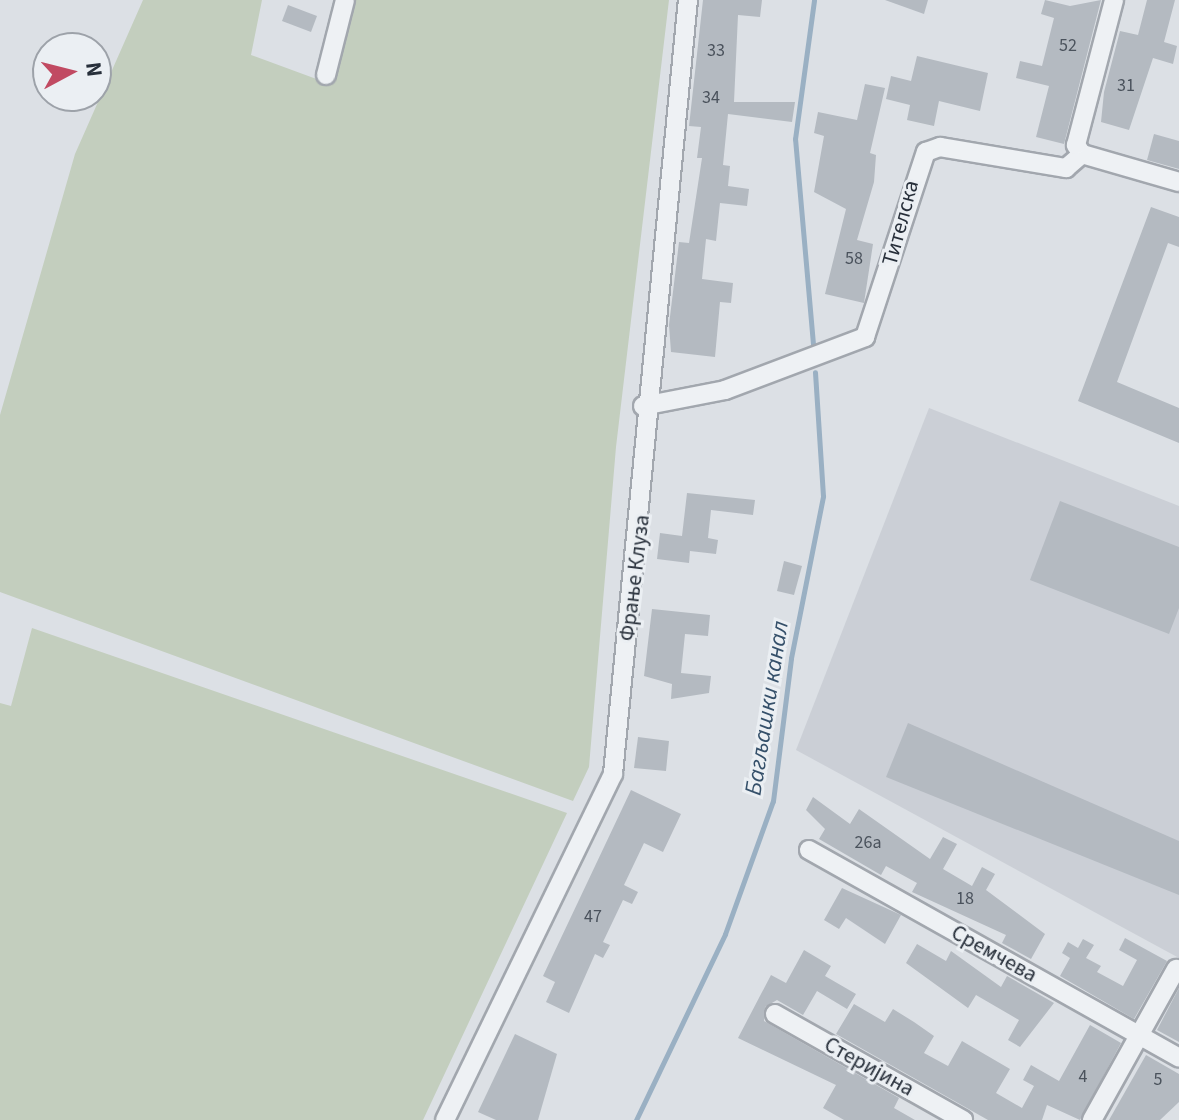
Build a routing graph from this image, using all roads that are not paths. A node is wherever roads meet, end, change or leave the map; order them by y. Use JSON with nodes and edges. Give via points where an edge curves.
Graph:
{"nodes":[{"id":1,"x":345,"y":0,"type":"edge"},
{"id":2,"x":688,"y":0,"type":"edge"},
{"id":3,"x":1114,"y":0,"type":"edge"},
{"id":4,"x":326,"y":75,"type":"dead end"},
{"id":5,"x":1082,"y":154,"type":"junction"},
{"id":6,"x":1179,"y":182,"type":"edge"},
{"id":7,"x":643,"y":406,"type":"junction"},
{"id":8,"x":809,"y":850,"type":"dead end"},
{"id":9,"x":1176,"y":969,"type":"dead end"},
{"id":10,"x":775,"y":1014,"type":"dead end"},
{"id":11,"x":1139,"y":1036,"type":"junction"},
{"id":12,"x":1179,"y":1058,"type":"edge"},
{"id":13,"x":445,"y":1120,"type":"edge"},
{"id":14,"x":963,"y":1120,"type":"edge"},
{"id":15,"x":1092,"y":1120,"type":"edge"}],
"edges":[{"from":1,"to":4,"type":"street"},
{"from":2,"to":7,"type":"street","name":"Фрање Клуза"},
{"from":3,"to":5,"type":"street","via":[[1076,145]]},
{"from":5,"to":6,"type":"street"},
{"from":5,"to":7,"type":"street","name":"Тителска","via":[[1058,170],[940,147],[926,152],[865,337],[725,390]]},
{"from":7,"to":13,"type":"street","name":"Фрање Клуза","via":[[644,502],[613,774]]},
{"from":8,"to":11,"type":"street","name":"Сремчева"},
{"from":9,"to":11,"type":"street"},
{"from":10,"to":14,"type":"street","name":"Стеријина"},
{"from":11,"to":12,"type":"street","name":"Сремчева"},
{"from":11,"to":15,"type":"street"}]}
